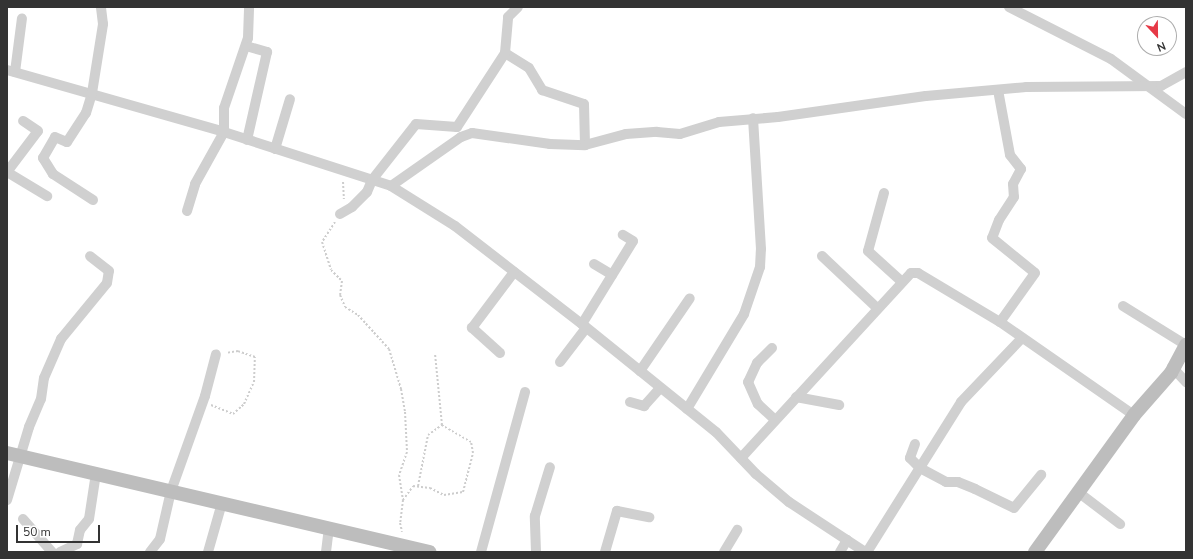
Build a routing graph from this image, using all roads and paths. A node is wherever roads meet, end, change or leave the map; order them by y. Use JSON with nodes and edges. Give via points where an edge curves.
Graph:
{"nodes":[{"id":1,"x":101,"y":7,"type":"edge"},
{"id":2,"x":249,"y":7,"type":"edge"},
{"id":3,"x":518,"y":7,"type":"edge"},
{"id":4,"x":1009,"y":7,"type":"edge"},
{"id":5,"x":22,"y":18,"type":"dead end"},
{"id":6,"x":246,"y":46,"type":"junction"},
{"id":7,"x":505,"y":53,"type":"junction"},
{"id":8,"x":11,"y":71,"type":"edge"},
{"id":9,"x":1186,"y":72,"type":"edge"},
{"id":10,"x":1148,"y":85,"type":"junction"},
{"id":11,"x":998,"y":90,"type":"junction"},
{"id":12,"x":92,"y":93,"type":"junction"},
{"id":13,"x":290,"y":99,"type":"dead end"},
{"id":14,"x":1186,"y":114,"type":"edge"},
{"id":15,"x":754,"y":118,"type":"junction"},
{"id":16,"x":23,"y":121,"type":"dead end"},
{"id":17,"x":224,"y":132,"type":"junction"},
{"id":18,"x":247,"y":140,"type":"junction"},
{"id":19,"x":585,"y":145,"type":"junction"},
{"id":20,"x":275,"y":149,"type":"junction"},
{"id":21,"x":342,"y":170,"type":"junction"},
{"id":22,"x":7,"y":172,"type":"edge"},
{"id":23,"x":372,"y":180,"type":"junction"},
{"id":24,"x":391,"y":186,"type":"junction"},
{"id":25,"x":884,"y":193,"type":"dead end"},
{"id":26,"x":47,"y":196,"type":"dead end"},
{"id":27,"x":93,"y":200,"type":"dead end"},
{"id":28,"x":187,"y":212,"type":"dead end"},
{"id":29,"x":340,"y":214,"type":"junction"},
{"id":30,"x":624,"y":235,"type":"dead end"},
{"id":31,"x":90,"y":256,"type":"dead end"},
{"id":32,"x":822,"y":256,"type":"dead end"},
{"id":33,"x":594,"y":264,"type":"dead end"},
{"id":34,"x":514,"y":272,"type":"junction"},
{"id":35,"x":612,"y":275,"type":"junction"},
{"id":36,"x":901,"y":281,"type":"junction"},
{"id":37,"x":690,"y":298,"type":"dead end"},
{"id":38,"x":1123,"y":306,"type":"dead end"},
{"id":39,"x":877,"y":308,"type":"junction"},
{"id":40,"x":1000,"y":322,"type":"junction"},
{"id":41,"x":584,"y":326,"type":"junction"},
{"id":42,"x":1022,"y":338,"type":"junction"},
{"id":43,"x":1186,"y":345,"type":"edge"},
{"id":44,"x":772,"y":348,"type":"dead end"},
{"id":45,"x":435,"y":353,"type":"dead end"},
{"id":46,"x":500,"y":353,"type":"dead end"},
{"id":47,"x":216,"y":354,"type":"joint"},
{"id":48,"x":560,"y":362,"type":"dead end"},
{"id":49,"x":1172,"y":367,"type":"junction"},
{"id":50,"x":640,"y":371,"type":"junction"},
{"id":51,"x":1186,"y":382,"type":"edge"},
{"id":52,"x":660,"y":388,"type":"junction"},
{"id":53,"x":525,"y":392,"type":"dead end"},
{"id":54,"x":796,"y":397,"type":"junction"},
{"id":55,"x":203,"y":402,"type":"junction"},
{"id":56,"x":630,"y":402,"type":"dead end"},
{"id":57,"x":839,"y":405,"type":"dead end"},
{"id":58,"x":687,"y":409,"type":"junction"},
{"id":59,"x":1134,"y":415,"type":"junction"},
{"id":60,"x":775,"y":420,"type":"junction"},
{"id":61,"x":442,"y":425,"type":"junction"},
{"id":62,"x":915,"y":444,"type":"dead end"},
{"id":63,"x":13,"y":454,"type":"edge"},
{"id":64,"x":741,"y":458,"type":"junction"},
{"id":65,"x":550,"y":467,"type":"dead end"},
{"id":66,"x":920,"y":468,"type":"junction"},
{"id":67,"x":96,"y":473,"type":"junction"},
{"id":68,"x":1041,"y":475,"type":"dead end"},
{"id":69,"x":418,"y":486,"type":"junction"},
{"id":70,"x":171,"y":491,"type":"junction"},
{"id":71,"x":1078,"y":492,"type":"junction"},
{"id":72,"x":7,"y":500,"type":"edge"},
{"id":73,"x":403,"y":500,"type":"junction"},
{"id":74,"x":222,"y":503,"type":"junction"},
{"id":75,"x":649,"y":517,"type":"dead end"},
{"id":76,"x":23,"y":519,"type":"dead end"},
{"id":77,"x":1120,"y":524,"type":"dead end"},
{"id":78,"x":329,"y":528,"type":"junction"},
{"id":79,"x":737,"y":530,"type":"dead end"},
{"id":80,"x":847,"y":540,"type":"junction"},
{"id":81,"x":402,"y":545,"type":"junction"},
{"id":82,"x":52,"y":552,"type":"edge"},
{"id":83,"x":60,"y":552,"type":"edge"},
{"id":84,"x":150,"y":552,"type":"edge"},
{"id":85,"x":208,"y":552,"type":"edge"},
{"id":86,"x":326,"y":552,"type":"edge"},
{"id":87,"x":430,"y":552,"type":"edge"},
{"id":88,"x":481,"y":552,"type":"edge"},
{"id":89,"x":536,"y":552,"type":"edge"},
{"id":90,"x":605,"y":552,"type":"edge"},
{"id":91,"x":724,"y":552,"type":"edge"},
{"id":92,"x":840,"y":552,"type":"edge"},
{"id":93,"x":866,"y":552,"type":"edge"},
{"id":94,"x":1034,"y":552,"type":"edge"}],
"edges":[{"from":1,"to":12,"type":"street","via":[[103,24]]},
{"from":2,"to":6,"type":"street"},
{"from":3,"to":7,"type":"street","via":[[508,17]]},
{"from":4,"to":10,"type":"street","via":[[1097,51]]},
{"from":5,"to":8,"type":"street"},
{"from":6,"to":17,"type":"street","via":[[224,108]]},
{"from":6,"to":18,"type":"street","via":[[268,52]]},
{"from":7,"to":19,"type":"street","via":[[529,68],[542,90],[584,104]]},
{"from":7,"to":23,"type":"street","via":[[457,127],[416,124]]},
{"from":8,"to":12,"type":"street"},
{"from":9,"to":10,"type":"street","via":[[1162,86]]},
{"from":10,"to":11,"type":"street"},
{"from":10,"to":14,"type":"street"},
{"from":11,"to":15,"type":"street","via":[[926,96]]},
{"from":11,"to":40,"type":"street","via":[[1010,154],[1021,169],[1013,184],[1014,198],[999,220],[992,238],[1035,272]]},
{"from":12,"to":17,"type":"street"},
{"from":12,"to":27,"type":"street","via":[[86,113],[76,131],[67,142],[54,137],[43,158],[53,174]]},
{"from":13,"to":20,"type":"street"},
{"from":15,"to":19,"type":"street","via":[[719,122],[680,134],[626,134]]},
{"from":15,"to":58,"type":"street","via":[[760,267],[744,314]]},
{"from":16,"to":22,"type":"street","via":[[38,131]]},
{"from":17,"to":18,"type":"street"},
{"from":17,"to":28,"type":"street","via":[[195,184]]},
{"from":18,"to":20,"type":"street"},
{"from":19,"to":24,"type":"street","via":[[550,144],[472,133],[461,137]]},
{"from":20,"to":21,"type":"street"},
{"from":21,"to":23,"type":"street"},
{"from":21,"to":29,"type":"path","via":[[344,199]]},
{"from":22,"to":26,"type":"street"},
{"from":23,"to":24,"type":"street"},
{"from":23,"to":29,"type":"street","via":[[367,192],[359,201]]},
{"from":24,"to":34,"type":"street","via":[[455,226]]},
{"from":25,"to":36,"type":"street","via":[[868,251]]},
{"from":29,"to":73,"type":"path","via":[[322,242],[323,250],[331,270],[342,281],[340,295],[345,307],[358,315],[383,341],[397,370],[406,412],[407,452],[399,475]]},
{"from":30,"to":35,"type":"street","via":[[633,241]]},
{"from":31,"to":63,"type":"street","via":[[109,271],[107,283],[61,339],[44,378],[41,399]]},
{"from":32,"to":39,"type":"street"},
{"from":33,"to":35,"type":"street"},
{"from":34,"to":41,"type":"street"},
{"from":34,"to":46,"type":"street","via":[[472,328]]},
{"from":35,"to":41,"type":"street"},
{"from":36,"to":39,"type":"street"},
{"from":36,"to":40,"type":"street","via":[[911,273],[918,273]]},
{"from":37,"to":50,"type":"street"},
{"from":38,"to":43,"type":"street"},
{"from":39,"to":54,"type":"street"},
{"from":40,"to":42,"type":"street"},
{"from":41,"to":48,"type":"street"},
{"from":41,"to":50,"type":"street"},
{"from":42,"to":59,"type":"street"},
{"from":42,"to":66,"type":"street","via":[[961,402]]},
{"from":43,"to":49,"type":"main road"},
{"from":44,"to":60,"type":"street","via":[[757,363],[748,382],[758,404]]},
{"from":45,"to":61,"type":"path"},
{"from":47,"to":55,"type":"street"},
{"from":47,"to":55,"type":"path","via":[[238,351],[255,358],[254,382],[244,404],[233,414]]},
{"from":49,"to":51,"type":"street"},
{"from":49,"to":59,"type":"main road","via":[[1171,373]]},
{"from":50,"to":52,"type":"street"},
{"from":52,"to":56,"type":"street","via":[[644,406]]},
{"from":52,"to":58,"type":"street"},
{"from":53,"to":88,"type":"street"},
{"from":54,"to":57,"type":"street"},
{"from":54,"to":60,"type":"street"},
{"from":55,"to":70,"type":"street"},
{"from":58,"to":64,"type":"street","via":[[716,432]]},
{"from":59,"to":71,"type":"main road"},
{"from":60,"to":64,"type":"street"},
{"from":61,"to":69,"type":"path","via":[[428,435]]},
{"from":61,"to":69,"type":"path","via":[[471,442],[473,454],[463,492],[444,495],[430,488]]},
{"from":62,"to":66,"type":"street","via":[[910,458]]},
{"from":63,"to":67,"type":"main road"},
{"from":63,"to":72,"type":"street"},
{"from":64,"to":80,"type":"street","via":[[789,502]]},
{"from":65,"to":89,"type":"street","via":[[535,516]]},
{"from":66,"to":68,"type":"street","via":[[946,482],[958,482],[1014,508]]},
{"from":66,"to":93,"type":"street"},
{"from":67,"to":70,"type":"main road"},
{"from":67,"to":83,"type":"street","via":[[88,519],[80,530],[77,544]]},
{"from":69,"to":73,"type":"path","via":[[413,486]]},
{"from":70,"to":74,"type":"main road"},
{"from":70,"to":84,"type":"street","via":[[160,540]]},
{"from":71,"to":77,"type":"street"},
{"from":71,"to":94,"type":"main road"},
{"from":73,"to":81,"type":"path","via":[[400,523]]},
{"from":74,"to":78,"type":"main road"},
{"from":74,"to":85,"type":"street"},
{"from":75,"to":90,"type":"street","via":[[617,512]]},
{"from":76,"to":82,"type":"street"},
{"from":78,"to":81,"type":"main road"},
{"from":78,"to":86,"type":"street"},
{"from":79,"to":91,"type":"street"},
{"from":80,"to":92,"type":"street"},
{"from":80,"to":93,"type":"street"},
{"from":81,"to":87,"type":"main road"}]}
